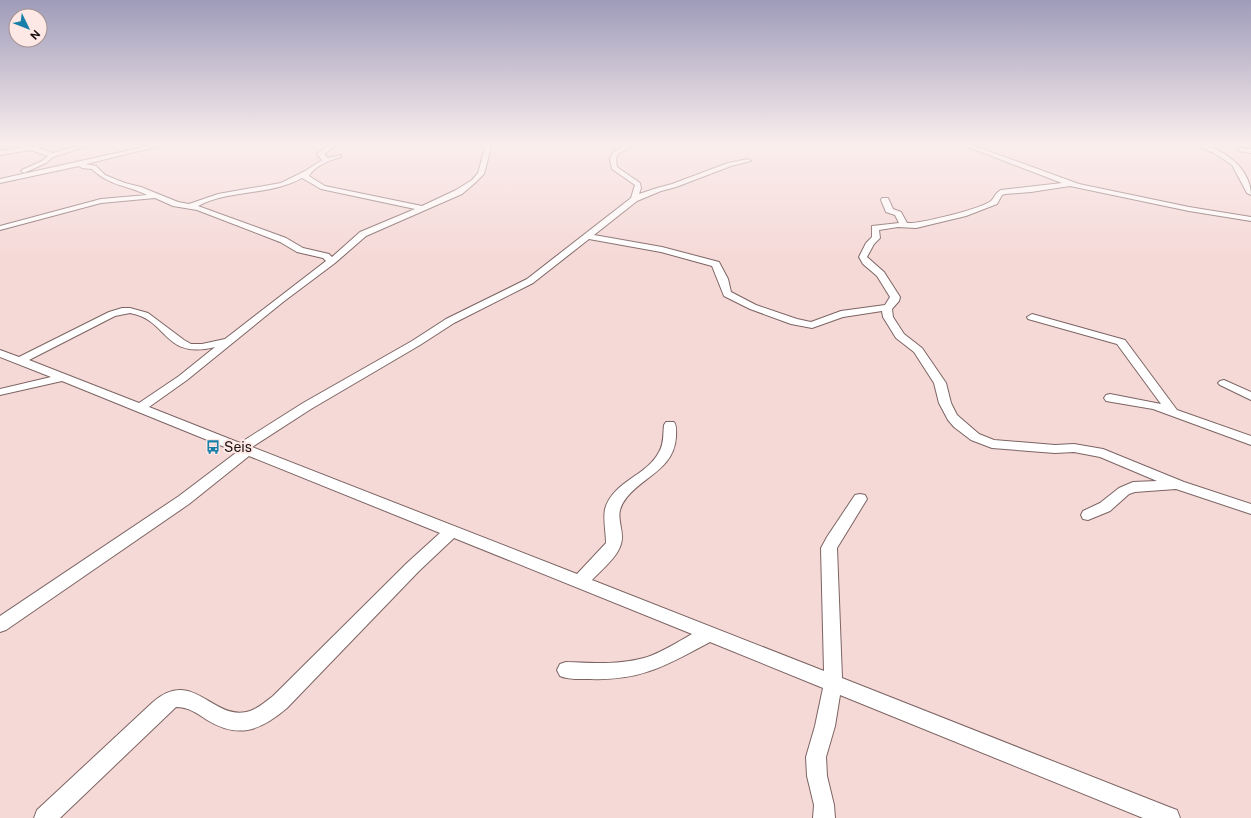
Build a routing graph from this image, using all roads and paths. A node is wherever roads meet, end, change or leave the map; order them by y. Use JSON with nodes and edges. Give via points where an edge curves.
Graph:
{"nodes":[{"id":1,"x":117,"y":182,"type":"edge"},
{"id":2,"x":288,"y":182,"type":"edge"},
{"id":3,"x":313,"y":182,"type":"edge"},
{"id":4,"x":473,"y":182,"type":"edge"},
{"id":5,"x":636,"y":182,"type":"edge"},
{"id":6,"x":684,"y":182,"type":"edge"},
{"id":7,"x":1063,"y":182,"type":"edge"},
{"id":8,"x":1245,"y":182,"type":"edge"},
{"id":9,"x":1068,"y":184,"type":"junction"},
{"id":10,"x":1251,"y":194,"type":"edge"},
{"id":11,"x":156,"y":196,"type":"junction"},
{"id":12,"x":634,"y":199,"type":"junction"},
{"id":13,"x":885,"y":200,"type":"dead end"},
{"id":14,"x":189,"y":207,"type":"junction"},
{"id":15,"x":422,"y":208,"type":"junction"},
{"id":16,"x":1251,"y":219,"type":"edge"},
{"id":17,"x":904,"y":225,"type":"junction"},
{"id":18,"x":0,"y":228,"type":"edge"},
{"id":19,"x":588,"y":236,"type":"junction"},
{"id":20,"x":332,"y":260,"type":"junction"},
{"id":21,"x":888,"y":307,"type":"junction"},
{"id":22,"x":1032,"y":318,"type":"dead end"},
{"id":23,"x":228,"y":340,"type":"junction"},
{"id":24,"x":1,"y":355,"type":"edge"},
{"id":25,"x":19,"y":361,"type":"junction"},
{"id":26,"x":62,"y":378,"type":"junction"},
{"id":27,"x":1224,"y":383,"type":"dead end"},
{"id":28,"x":0,"y":392,"type":"edge"},
{"id":29,"x":1251,"y":396,"type":"edge"},
{"id":30,"x":1110,"y":398,"type":"dead end"},
{"id":31,"x":139,"y":409,"type":"junction"},
{"id":32,"x":1173,"y":412,"type":"junction"},
{"id":33,"x":670,"y":425,"type":"dead end"},
{"id":34,"x":1251,"y":441,"type":"edge"},
{"id":35,"x":244,"y":450,"type":"junction"},
{"id":36,"x":1179,"y":485,"type":"junction"},
{"id":37,"x":860,"y":499,"type":"dead end"},
{"id":38,"x":1251,"y":509,"type":"edge"},
{"id":39,"x":1088,"y":515,"type":"dead end"},
{"id":40,"x":451,"y":532,"type":"junction"},
{"id":41,"x":580,"y":582,"type":"junction"},
{"id":42,"x":0,"y":625,"type":"edge"},
{"id":43,"x":708,"y":634,"type":"junction"},
{"id":44,"x":566,"y":670,"type":"dead end"},
{"id":45,"x":833,"y":684,"type":"junction"},
{"id":46,"x":45,"y":818,"type":"edge"},
{"id":47,"x":824,"y":818,"type":"edge"},
{"id":48,"x":1169,"y":818,"type":"edge"}],
"edges":[{"from":1,"to":11,"type":"street"},
{"from":2,"to":14,"type":"street","via":[[270,188],[225,195]]},
{"from":3,"to":15,"type":"street","via":[[323,188]]},
{"from":4,"to":15,"type":"street","via":[[459,192]]},
{"from":5,"to":12,"type":"street","via":[[638,188]]},
{"from":6,"to":12,"type":"street"},
{"from":7,"to":9,"type":"street"},
{"from":8,"to":10,"type":"street"},
{"from":9,"to":16,"type":"street"},
{"from":9,"to":17,"type":"street","via":[[1004,192],[999,194],[994,202],[963,214],[914,226]]},
{"from":11,"to":14,"type":"street"},
{"from":11,"to":18,"type":"street","via":[[101,201]]},
{"from":12,"to":19,"type":"street"},
{"from":13,"to":17,"type":"street","via":[[889,210],[898,214]]},
{"from":14,"to":20,"type":"street","via":[[199,208],[283,240],[300,250],[326,256]]},
{"from":15,"to":20,"type":"street","via":[[366,232]]},
{"from":17,"to":21,"type":"street","via":[[875,228],[876,238],[870,243],[863,257],[878,270],[888,284],[895,299]]},
{"from":19,"to":21,"type":"street","via":[[662,250],[716,264],[728,294],[753,307],[795,322],[812,325],[841,314]]},
{"from":19,"to":35,"type":"street","via":[[524,284],[450,321],[307,406]]},
{"from":20,"to":23,"type":"street"},
{"from":21,"to":36,"type":"street","via":[[888,317],[900,336],[918,350],[940,383],[948,411],[958,424],[975,437],[992,444],[1074,448],[1103,453]]},
{"from":22,"to":32,"type":"street","via":[[1121,342]]},
{"from":23,"to":25,"type":"street","via":[[197,348],[188,347],[178,343],[156,321],[135,311],[126,310],[112,314]]},
{"from":23,"to":31,"type":"street","via":[[183,378]]},
{"from":24,"to":25,"type":"street"},
{"from":25,"to":26,"type":"street"},
{"from":26,"to":28,"type":"street"},
{"from":26,"to":31,"type":"street"},
{"from":27,"to":29,"type":"street"},
{"from":30,"to":32,"type":"street","via":[[1151,405]]},
{"from":31,"to":35,"type":"street"},
{"from":32,"to":34,"type":"street"},
{"from":33,"to":41,"type":"street","via":[[668,446],[662,459],[632,483],[613,505],[614,543],[611,549]]},
{"from":35,"to":40,"type":"street"},
{"from":35,"to":42,"type":"street","via":[[184,500]]},
{"from":36,"to":38,"type":"street"},
{"from":36,"to":39,"type":"street","via":[[1133,487],[1105,507]]},
{"from":37,"to":45,"type":"street","via":[[829,548]]},
{"from":40,"to":41,"type":"street"},
{"from":40,"to":46,"type":"street","via":[[412,567],[269,712],[259,718],[241,722],[227,720],[188,700],[171,700]]},
{"from":41,"to":43,"type":"street"},
{"from":43,"to":44,"type":"street","via":[[665,657],[636,668],[604,672]]},
{"from":43,"to":45,"type":"street"},
{"from":45,"to":47,"type":"street","via":[[816,757]]},
{"from":45,"to":48,"type":"street"}]}
